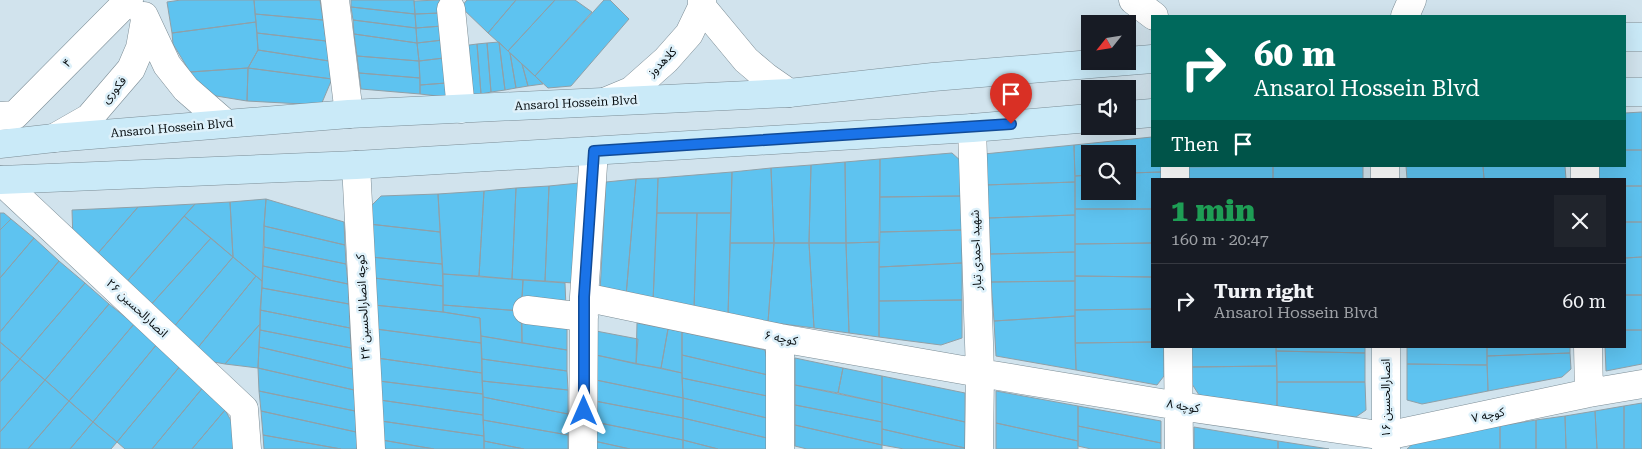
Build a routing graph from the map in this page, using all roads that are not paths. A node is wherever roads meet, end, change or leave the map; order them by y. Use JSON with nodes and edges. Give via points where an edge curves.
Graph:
{"nodes":[{"id":1,"x":336,"y":0,"type":"edge"},
{"id":2,"x":1133,"y":0,"type":"edge"},
{"id":3,"x":1412,"y":0,"type":"edge"},
{"id":4,"x":702,"y":4,"type":"edge"},
{"id":5,"x":138,"y":7,"type":"edge"},
{"id":6,"x":451,"y":9,"type":"dead end"},
{"id":7,"x":1153,"y":15,"type":"edge"},
{"id":8,"x":1405,"y":15,"type":"edge"},
{"id":9,"x":1626,"y":37,"type":"edge"},
{"id":10,"x":1642,"y":37,"type":"edge"},
{"id":11,"x":1151,"y":59,"type":"edge"},
{"id":12,"x":1626,"y":92,"type":"edge"},
{"id":13,"x":1642,"y":92,"type":"edge"},
{"id":14,"x":789,"y":93,"type":"junction"},
{"id":15,"x":607,"y":101,"type":"junction"},
{"id":16,"x":461,"y":109,"type":"junction"},
{"id":17,"x":1151,"y":113,"type":"edge"},
{"id":18,"x":349,"y":114,"type":"junction"},
{"id":19,"x":1136,"y":114,"type":"edge"},
{"id":20,"x":0,"y":116,"type":"edge"},
{"id":21,"x":1081,"y":119,"type":"edge"},
{"id":22,"x":225,"y":124,"type":"junction"},
{"id":23,"x":972,"y":128,"type":"junction"},
{"id":24,"x":54,"y":138,"type":"junction"},
{"id":25,"x":0,"y":144,"type":"edge"},
{"id":26,"x":594,"y":151,"type":"junction"},
{"id":27,"x":356,"y":166,"type":"junction"},
{"id":28,"x":0,"y":180,"type":"edge"},
{"id":29,"x":584,"y":307,"type":"junction"},
{"id":30,"x":528,"y":310,"type":"dead end"},
{"id":31,"x":780,"y":338,"type":"junction"},
{"id":32,"x":1178,"y":348,"type":"edge"},
{"id":33,"x":1386,"y":348,"type":"edge"},
{"id":34,"x":1588,"y":348,"type":"edge"},
{"id":35,"x":980,"y":373,"type":"junction"},
{"id":36,"x":1642,"y":384,"type":"edge"},
{"id":37,"x":1589,"y":393,"type":"junction"},
{"id":38,"x":1179,"y":406,"type":"junction"},
{"id":39,"x":1386,"y":443,"type":"edge"},
{"id":40,"x":247,"y":449,"type":"edge"},
{"id":41,"x":371,"y":449,"type":"edge"},
{"id":42,"x":583,"y":449,"type":"edge"},
{"id":43,"x":780,"y":449,"type":"edge"},
{"id":44,"x":979,"y":449,"type":"edge"},
{"id":45,"x":1179,"y":449,"type":"edge"}],
"edges":[{"from":1,"to":18,"type":"street"},
{"from":2,"to":7,"type":"street"},
{"from":3,"to":8,"type":"street"},
{"from":4,"to":14,"type":"street","name":"کلاهدوز","via":[[746,60]]},
{"from":4,"to":15,"type":"street","name":"کلاهدوز","via":[[689,34],[666,60],[631,91]]},
{"from":5,"to":20,"type":"street","name":"۴","via":[[16,115]]},
{"from":5,"to":22,"type":"street","via":[[167,65],[186,88]]},
{"from":5,"to":24,"type":"street","name":"فکوری","via":[[140,48],[132,69],[89,118]]},
{"from":6,"to":16,"type":"street"},
{"from":9,"to":10,"type":"main road"},
{"from":11,"to":14,"type":"main road","name":"Ansarol Hossein Blvd"},
{"from":12,"to":13,"type":"main road"},
{"from":14,"to":15,"type":"main road","name":"Ansarol Hossein Blvd"},
{"from":15,"to":16,"type":"main road","name":"Ansarol Hossein Blvd"},
{"from":16,"to":18,"type":"main road","name":"Ansarol Hossein Blvd"},
{"from":17,"to":19,"type":"main road"},
{"from":18,"to":22,"type":"main road","name":"Ansarol Hossein Blvd"},
{"from":21,"to":23,"type":"main road"},
{"from":22,"to":24,"type":"main road","name":"Ansarol Hossein Blvd"},
{"from":23,"to":26,"type":"main road"},
{"from":23,"to":35,"type":"street","name":"شهید احمدی تبار"},
{"from":24,"to":25,"type":"main road","name":"Ansarol Hossein Blvd"},
{"from":26,"to":27,"type":"main road"},
{"from":26,"to":29,"type":"street"},
{"from":27,"to":28,"type":"main road"},
{"from":27,"to":41,"type":"street","name":"کوچه انصارالحسین ۲۴"},
{"from":28,"to":40,"type":"street","name":"انصارالحسین ۲۶","via":[[244,409]]},
{"from":29,"to":30,"type":"street","name":"کوچه ۶"},
{"from":29,"to":31,"type":"street","name":"کوچه ۶"},
{"from":29,"to":42,"type":"street"},
{"from":31,"to":35,"type":"street","name":"کوچه ۶"},
{"from":31,"to":43,"type":"street"},
{"from":32,"to":38,"type":"street"},
{"from":33,"to":39,"type":"street","name":"انصارالحسین ۱۶"},
{"from":34,"to":37,"type":"street"},
{"from":35,"to":38,"type":"street","name":"کوچه ۸"},
{"from":35,"to":44,"type":"street","name":"شهید احمدی تبار"},
{"from":36,"to":37,"type":"street","name":"کوچه ۷"},
{"from":37,"to":39,"type":"street","name":"کوچه ۷"},
{"from":38,"to":39,"type":"street","name":"کوچه ۸"},
{"from":38,"to":45,"type":"street"}]}
